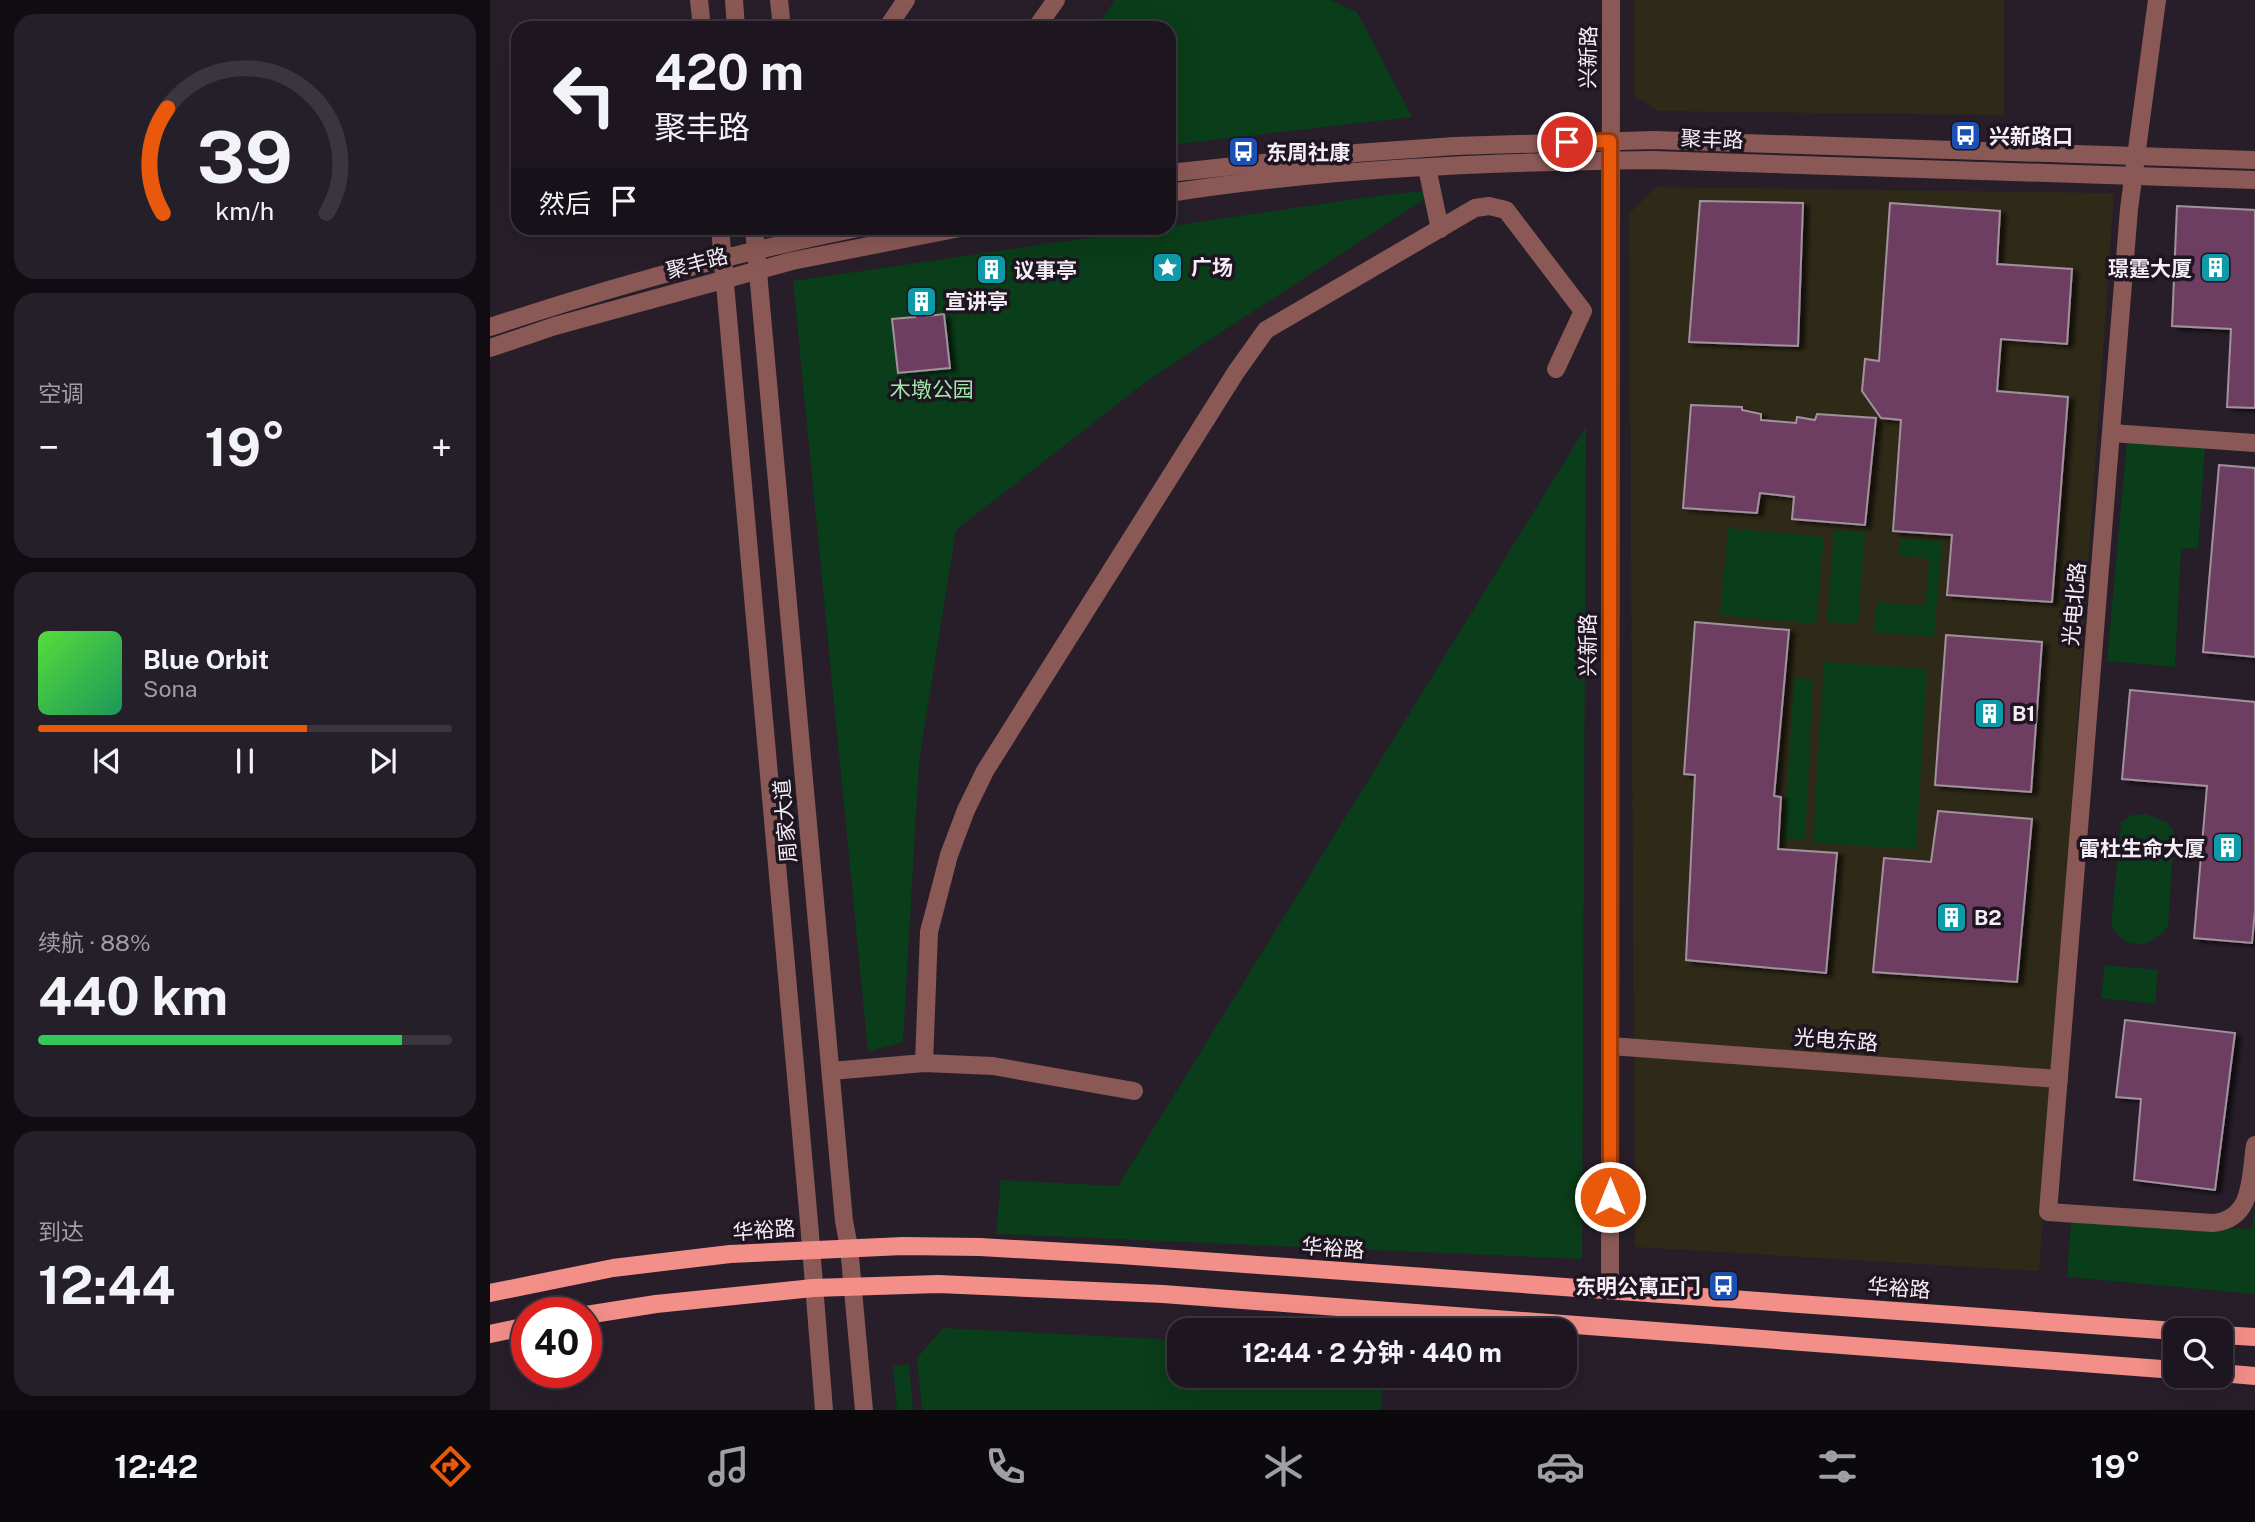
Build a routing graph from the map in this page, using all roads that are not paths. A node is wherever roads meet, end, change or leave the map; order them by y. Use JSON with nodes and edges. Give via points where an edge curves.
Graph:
{"nodes":[{"id":1,"x":699,"y":0,"type":"edge"},
{"id":2,"x":734,"y":0,"type":"edge"},
{"id":3,"x":779,"y":0,"type":"edge"},
{"id":4,"x":906,"y":0,"type":"edge"},
{"id":5,"x":1056,"y":0,"type":"edge"},
{"id":6,"x":1611,"y":0,"type":"edge"},
{"id":7,"x":2157,"y":0,"type":"edge"},
{"id":8,"x":701,"y":21,"type":"edge"},
{"id":9,"x":736,"y":21,"type":"edge"},
{"id":10,"x":781,"y":21,"type":"edge"},
{"id":11,"x":892,"y":21,"type":"edge"},
{"id":12,"x":1041,"y":21,"type":"edge"},
{"id":13,"x":1610,"y":141,"type":"junction"},
{"id":14,"x":2136,"y":155,"type":"junction"},
{"id":15,"x":1610,"y":160,"type":"junction"},
{"id":16,"x":2255,"y":160,"type":"edge"},
{"id":17,"x":1427,"y":168,"type":"junction"},
{"id":18,"x":1176,"y":172,"type":"edge"},
{"id":19,"x":2133,"y":175,"type":"junction"},
{"id":20,"x":2255,"y":180,"type":"edge"},
{"id":21,"x":1176,"y":191,"type":"edge"},
{"id":22,"x":1440,"y":229,"type":"junction"},
{"id":23,"x":721,"y":235,"type":"edge"},
{"id":24,"x":755,"y":235,"type":"edge"},
{"id":25,"x":826,"y":235,"type":"edge"},
{"id":26,"x":924,"y":235,"type":"edge"},
{"id":27,"x":756,"y":250,"type":"junction"},
{"id":28,"x":723,"y":258,"type":"junction"},
{"id":29,"x":758,"y":270,"type":"junction"},
{"id":30,"x":725,"y":279,"type":"junction"},
{"id":31,"x":490,"y":327,"type":"edge"},
{"id":32,"x":490,"y":348,"type":"edge"},
{"id":33,"x":1556,"y":369,"type":"dead end"},
{"id":34,"x":2111,"y":433,"type":"junction"},
{"id":35,"x":2255,"y":443,"type":"edge"},
{"id":36,"x":1610,"y":1046,"type":"junction"},
{"id":37,"x":924,"y":1063,"type":"junction"},
{"id":38,"x":831,"y":1071,"type":"junction"},
{"id":39,"x":2059,"y":1079,"type":"junction"},
{"id":40,"x":1134,"y":1091,"type":"dead end"},
{"id":41,"x":2255,"y":1145,"type":"edge"},
{"id":42,"x":849,"y":1247,"type":"junction"},
{"id":43,"x":810,"y":1249,"type":"junction"},
{"id":44,"x":853,"y":1286,"type":"junction"},
{"id":45,"x":813,"y":1288,"type":"junction"},
{"id":46,"x":1610,"y":1290,"type":"junction"},
{"id":47,"x":490,"y":1293,"type":"edge"},
{"id":48,"x":602,"y":1312,"type":"edge"},
{"id":49,"x":511,"y":1329,"type":"edge"},
{"id":50,"x":2163,"y":1330,"type":"edge"},
{"id":51,"x":490,"y":1334,"type":"edge"},
{"id":52,"x":2233,"y":1336,"type":"edge"},
{"id":53,"x":2255,"y":1337,"type":"edge"},
{"id":54,"x":2163,"y":1369,"type":"edge"},
{"id":55,"x":2233,"y":1374,"type":"edge"},
{"id":56,"x":2255,"y":1376,"type":"edge"},
{"id":57,"x":824,"y":1410,"type":"edge"},
{"id":58,"x":864,"y":1410,"type":"edge"}],
"edges":[{"from":1,"to":8,"type":"street"},
{"from":2,"to":9,"type":"street"},
{"from":3,"to":10,"type":"street"},
{"from":4,"to":11,"type":"street"},
{"from":5,"to":12,"type":"street"},
{"from":6,"to":13,"type":"street","name":"兴新路"},
{"from":7,"to":14,"type":"street","name":"光电北路"},
{"from":13,"to":14,"type":"street","name":"聚丰路"},
{"from":13,"to":15,"type":"street","name":"兴新路"},
{"from":13,"to":18,"type":"street","name":"聚丰路","via":[[1356,153]]},
{"from":14,"to":16,"type":"street","name":"聚丰路"},
{"from":14,"to":19,"type":"street","name":"光电北路"},
{"from":15,"to":17,"type":"street","name":"聚丰路"},
{"from":15,"to":19,"type":"street","name":"聚丰路"},
{"from":15,"to":36,"type":"street","name":"兴新路"},
{"from":17,"to":21,"type":"street","name":"聚丰路"},
{"from":17,"to":22,"type":"street"},
{"from":19,"to":20,"type":"street","name":"聚丰路"},
{"from":19,"to":34,"type":"street","name":"光电北路"},
{"from":22,"to":33,"type":"street","via":[[1475,208],[1506,210],[1583,311]]},
{"from":22,"to":37,"type":"street","via":[[1266,330],[985,771],[949,855],[929,932]]},
{"from":23,"to":28,"type":"street","name":"周家大道"},
{"from":24,"to":27,"type":"street","name":"周家大道"},
{"from":25,"to":27,"type":"street","name":"聚丰路"},
{"from":26,"to":29,"type":"street","name":"聚丰路"},
{"from":27,"to":28,"type":"street","name":"聚丰路"},
{"from":27,"to":29,"type":"street","name":"周家大道"},
{"from":28,"to":30,"type":"street","name":"周家大道"},
{"from":28,"to":31,"type":"street","name":"聚丰路"},
{"from":29,"to":30,"type":"street","name":"聚丰路"},
{"from":29,"to":38,"type":"street","name":"周家大道"},
{"from":30,"to":32,"type":"street","name":"聚丰路"},
{"from":30,"to":43,"type":"street","name":"周家大道"},
{"from":34,"to":35,"type":"street"},
{"from":34,"to":39,"type":"street","name":"光电北路"},
{"from":36,"to":39,"type":"street","name":"光电东路"},
{"from":36,"to":46,"type":"street","name":"兴新路"},
{"from":37,"to":38,"type":"street"},
{"from":37,"to":40,"type":"street","via":[[993,1066]]},
{"from":38,"to":42,"type":"street","name":"周家大道"},
{"from":39,"to":41,"type":"street","name":"光电北路","via":[[2048,1212],[2227,1221],[2247,1198]]},
{"from":42,"to":43,"type":"main road","name":"华裕路"},
{"from":42,"to":44,"type":"street","name":"周家大道"},
{"from":42,"to":46,"type":"main road","name":"华裕路","via":[[979,1247]]},
{"from":43,"to":45,"type":"street","name":"周家大道"},
{"from":43,"to":47,"type":"main road","name":"华裕路","via":[[613,1268]]},
{"from":44,"to":45,"type":"main road"},
{"from":44,"to":54,"type":"main road","via":[[938,1284],[1163,1294]]},
{"from":44,"to":58,"type":"street","name":"周家大道"},
{"from":45,"to":48,"type":"main road"},
{"from":45,"to":57,"type":"street","name":"周家大道"},
{"from":46,"to":50,"type":"main road","name":"华裕路"},
{"from":49,"to":51,"type":"main road"},
{"from":52,"to":53,"type":"main road"},
{"from":55,"to":56,"type":"main road"}]}
